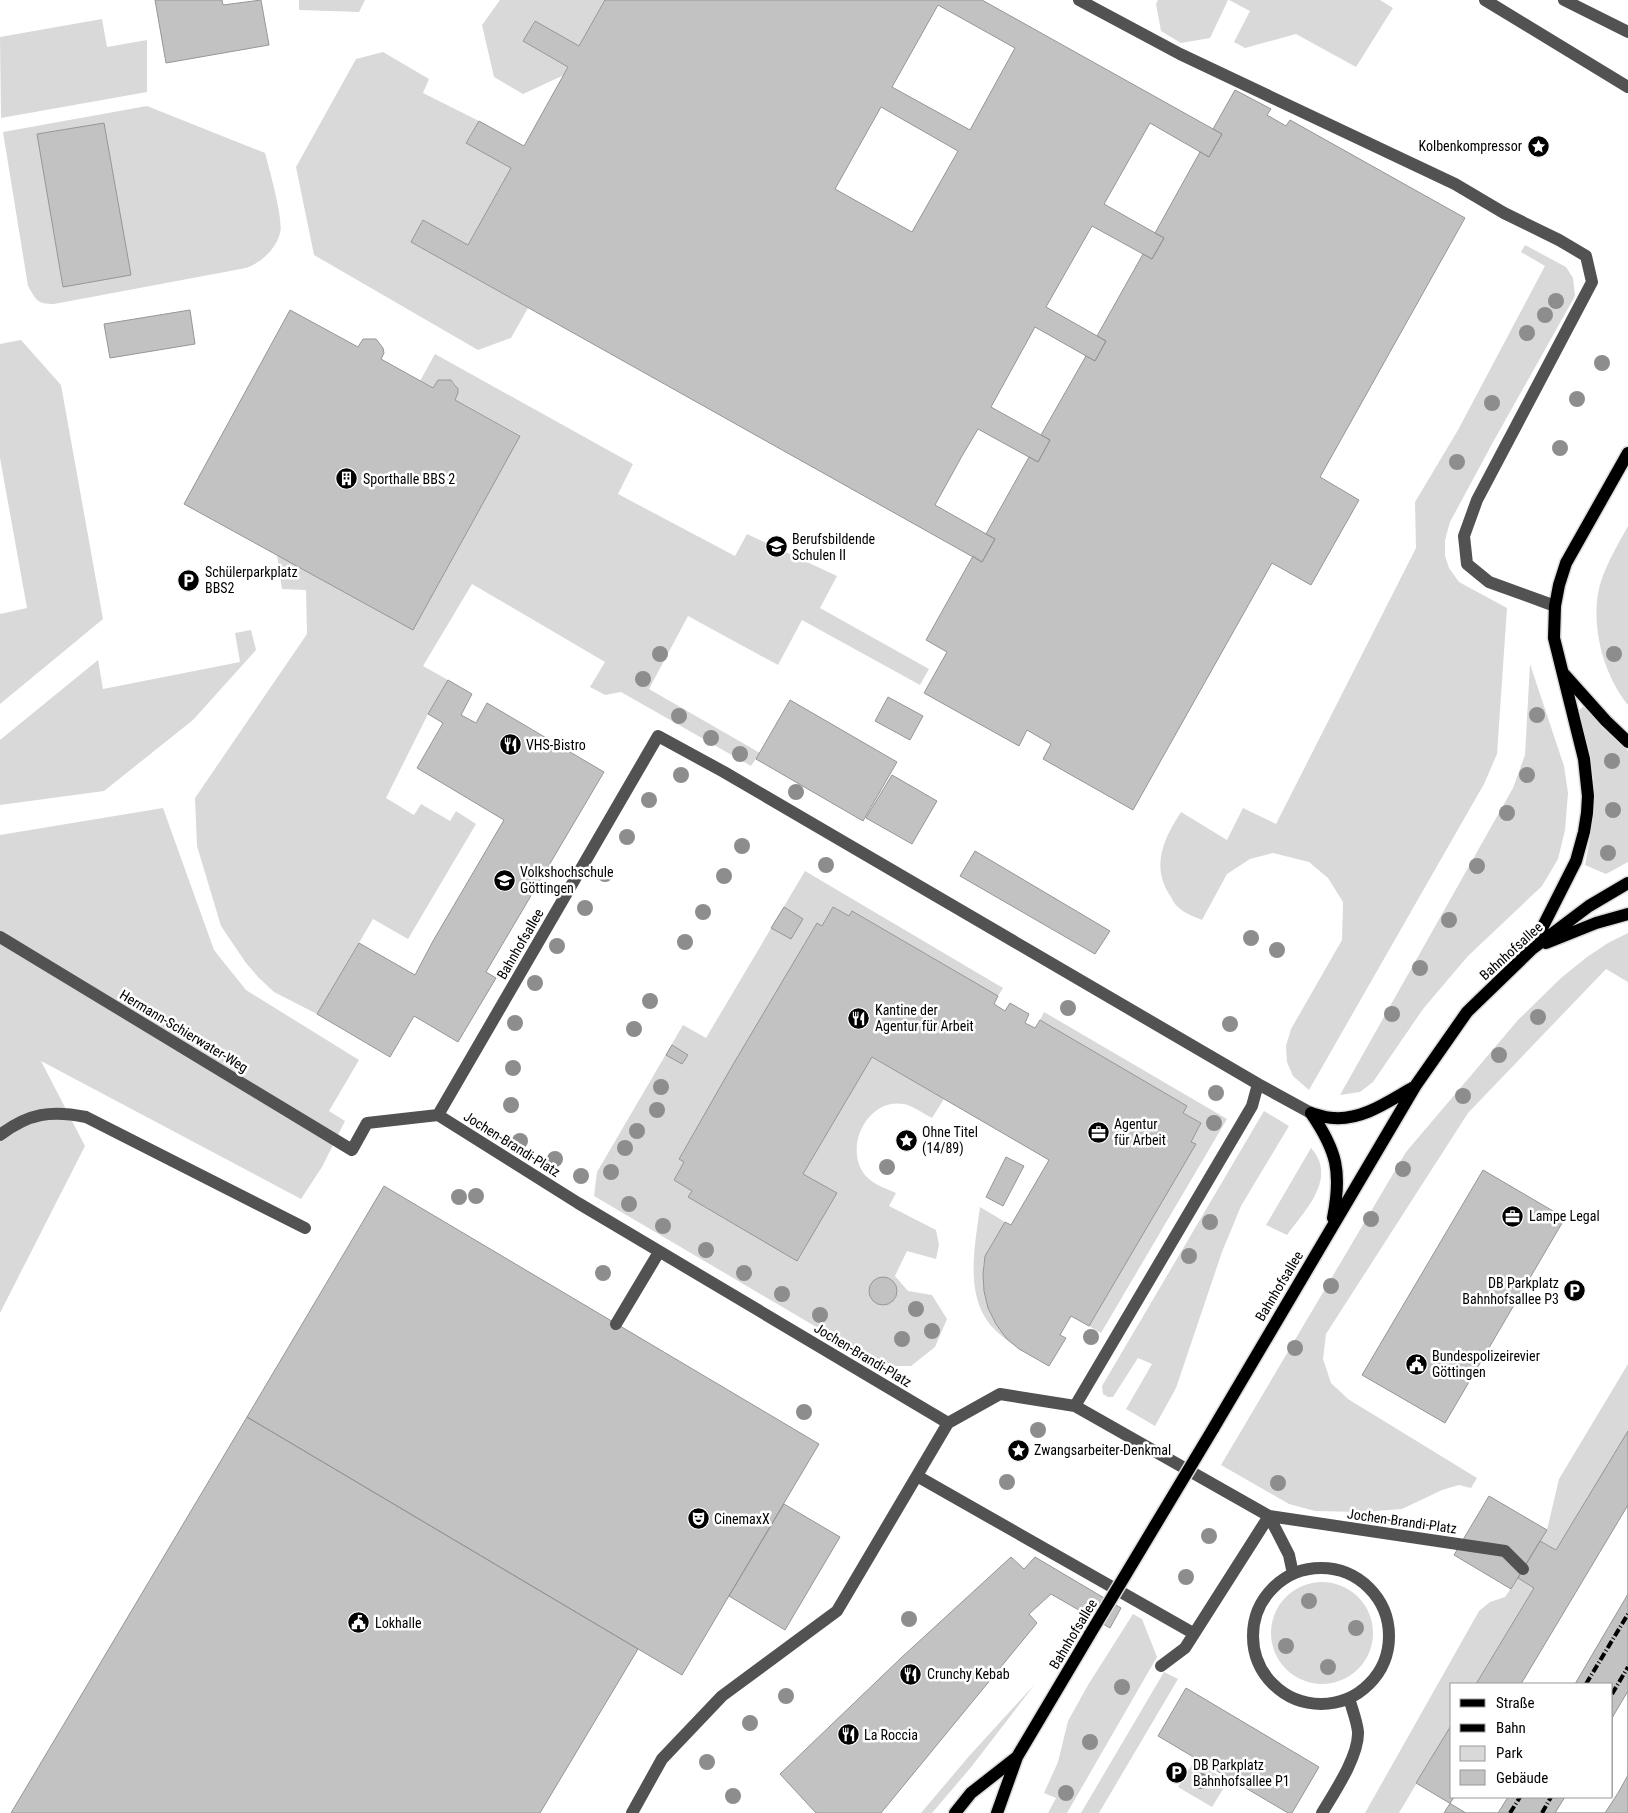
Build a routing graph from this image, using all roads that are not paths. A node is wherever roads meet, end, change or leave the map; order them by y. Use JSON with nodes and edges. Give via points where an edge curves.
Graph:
{"nodes":[{"id":1,"x":1079,"y":0,"type":"edge"},
{"id":2,"x":1484,"y":0,"type":"edge"},
{"id":3,"x":1564,"y":0,"type":"edge"},
{"id":4,"x":1628,"y":32,"type":"edge"},
{"id":5,"x":1628,"y":87,"type":"edge"},
{"id":6,"x":1628,"y":453,"type":"edge"},
{"id":7,"x":1555,"y":606,"type":"junction"},
{"id":8,"x":1563,"y":672,"type":"junction"},
{"id":9,"x":1628,"y":742,"type":"edge"},
{"id":10,"x":1628,"y":883,"type":"edge"},
{"id":11,"x":1628,"y":914,"type":"edge"},
{"id":12,"x":0,"y":937,"type":"edge"},
{"id":13,"x":1532,"y":949,"type":"junction"},
{"id":14,"x":1258,"y":1084,"type":"junction"},
{"id":15,"x":1416,"y":1086,"type":"junction"},
{"id":16,"x":1311,"y":1112,"type":"junction"},
{"id":17,"x":438,"y":1115,"type":"junction"},
{"id":18,"x":0,"y":1135,"type":"edge"},
{"id":19,"x":1331,"y":1227,"type":"junction"},
{"id":20,"x":305,"y":1228,"type":"dead end"},
{"id":21,"x":659,"y":1252,"type":"junction"},
{"id":22,"x":616,"y":1324,"type":"dead end"},
{"id":23,"x":1075,"y":1406,"type":"junction"},
{"id":24,"x":948,"y":1423,"type":"junction"},
{"id":25,"x":917,"y":1476,"type":"junction"},
{"id":26,"x":1269,"y":1516,"type":"junction"},
{"id":27,"x":1523,"y":1569,"type":"dead end"},
{"id":28,"x":1293,"y":1574,"type":"junction"},
{"id":29,"x":1193,"y":1633,"type":"junction"},
{"id":30,"x":1161,"y":1666,"type":"dead end"},
{"id":31,"x":1349,"y":1698,"type":"junction"},
{"id":32,"x":1017,"y":1757,"type":"junction"},
{"id":33,"x":632,"y":1813,"type":"edge"},
{"id":34,"x":955,"y":1813,"type":"edge"},
{"id":35,"x":997,"y":1813,"type":"edge"},
{"id":36,"x":1322,"y":1813,"type":"edge"}],
"edges":[{"from":1,"to":7,"type":"street","via":[[1180,54],[1455,184],[1586,256],[1592,282],[1477,500],[1464,536],[1467,564],[1489,582]]},
{"from":2,"to":5,"type":"street"},
{"from":3,"to":4,"type":"street"},
{"from":6,"to":7,"type":"main road","via":[[1566,563]]},
{"from":7,"to":8,"type":"main road","via":[[1554,638]]},
{"from":8,"to":9,"type":"main road","via":[[1606,722]]},
{"from":8,"to":13,"type":"main road","via":[[1584,759],[1587,813],[1576,861]]},
{"from":10,"to":13,"type":"main road","name":"Bahnhofsallee","via":[[1590,906]]},
{"from":11,"to":13,"type":"main road","via":[[1596,923]]},
{"from":12,"to":17,"type":"street","name":"Hermann-Schierwater-Weg","via":[[352,1150],[367,1123]]},
{"from":13,"to":15,"type":"main road","name":"Bahnhofsallee","via":[[1467,1012]]},
{"from":14,"to":16,"type":"street"},
{"from":14,"to":17,"type":"street","name":"Bahnhofsallee","via":[[658,736]]},
{"from":14,"to":23,"type":"street","via":[[1252,1106]]},
{"from":15,"to":16,"type":"main road","via":[[1369,1112],[1355,1116],[1332,1118]]},
{"from":15,"to":19,"type":"main road","name":"Bahnhofsallee"},
{"from":16,"to":19,"type":"main road","via":[[1325,1133],[1336,1163],[1338,1181]]},
{"from":17,"to":21,"type":"street","name":"Jochen-Brandi-Platz"},
{"from":18,"to":20,"type":"street","via":[[19,1121],[41,1114],[64,1112],[86,1117]]},
{"from":19,"to":32,"type":"main road","name":"Bahnhofsallee","bridge":true},
{"from":21,"to":22,"type":"street"},
{"from":21,"to":24,"type":"street","name":"Jochen-Brandi-Platz"},
{"from":23,"to":24,"type":"street","name":"Jochen-Brandi-Platz","via":[[1000,1394]]},
{"from":23,"to":26,"type":"street","name":"Jochen-Brandi-Platz"},
{"from":24,"to":25,"type":"street"},
{"from":25,"to":29,"type":"street"},
{"from":25,"to":33,"type":"street","via":[[837,1611],[722,1696],[662,1759]]},
{"from":26,"to":27,"type":"street","name":"Jochen-Brandi-Platz","via":[[1505,1552]]},
{"from":26,"to":28,"type":"street","via":[[1289,1555]]},
{"from":26,"to":29,"type":"street"},
{"from":28,"to":31,"type":"street","via":[[1271,1589],[1257,1612],[1253,1638],[1259,1664],[1274,1686],[1297,1700],[1323,1704]]},
{"from":28,"to":31,"type":"street","via":[[1319,1568],[1345,1572],[1368,1586],[1383,1608],[1390,1634],[1385,1660],[1371,1682]]},
{"from":29,"to":30,"type":"street","via":[[1184,1648]]},
{"from":31,"to":36,"type":"street","via":[[1358,1734],[1344,1777]]},
{"from":32,"to":34,"type":"main road","name":"Bahnhofsallee","via":[[971,1793]]},
{"from":32,"to":35,"type":"main road","name":"Bahnhofsallee"}]}
